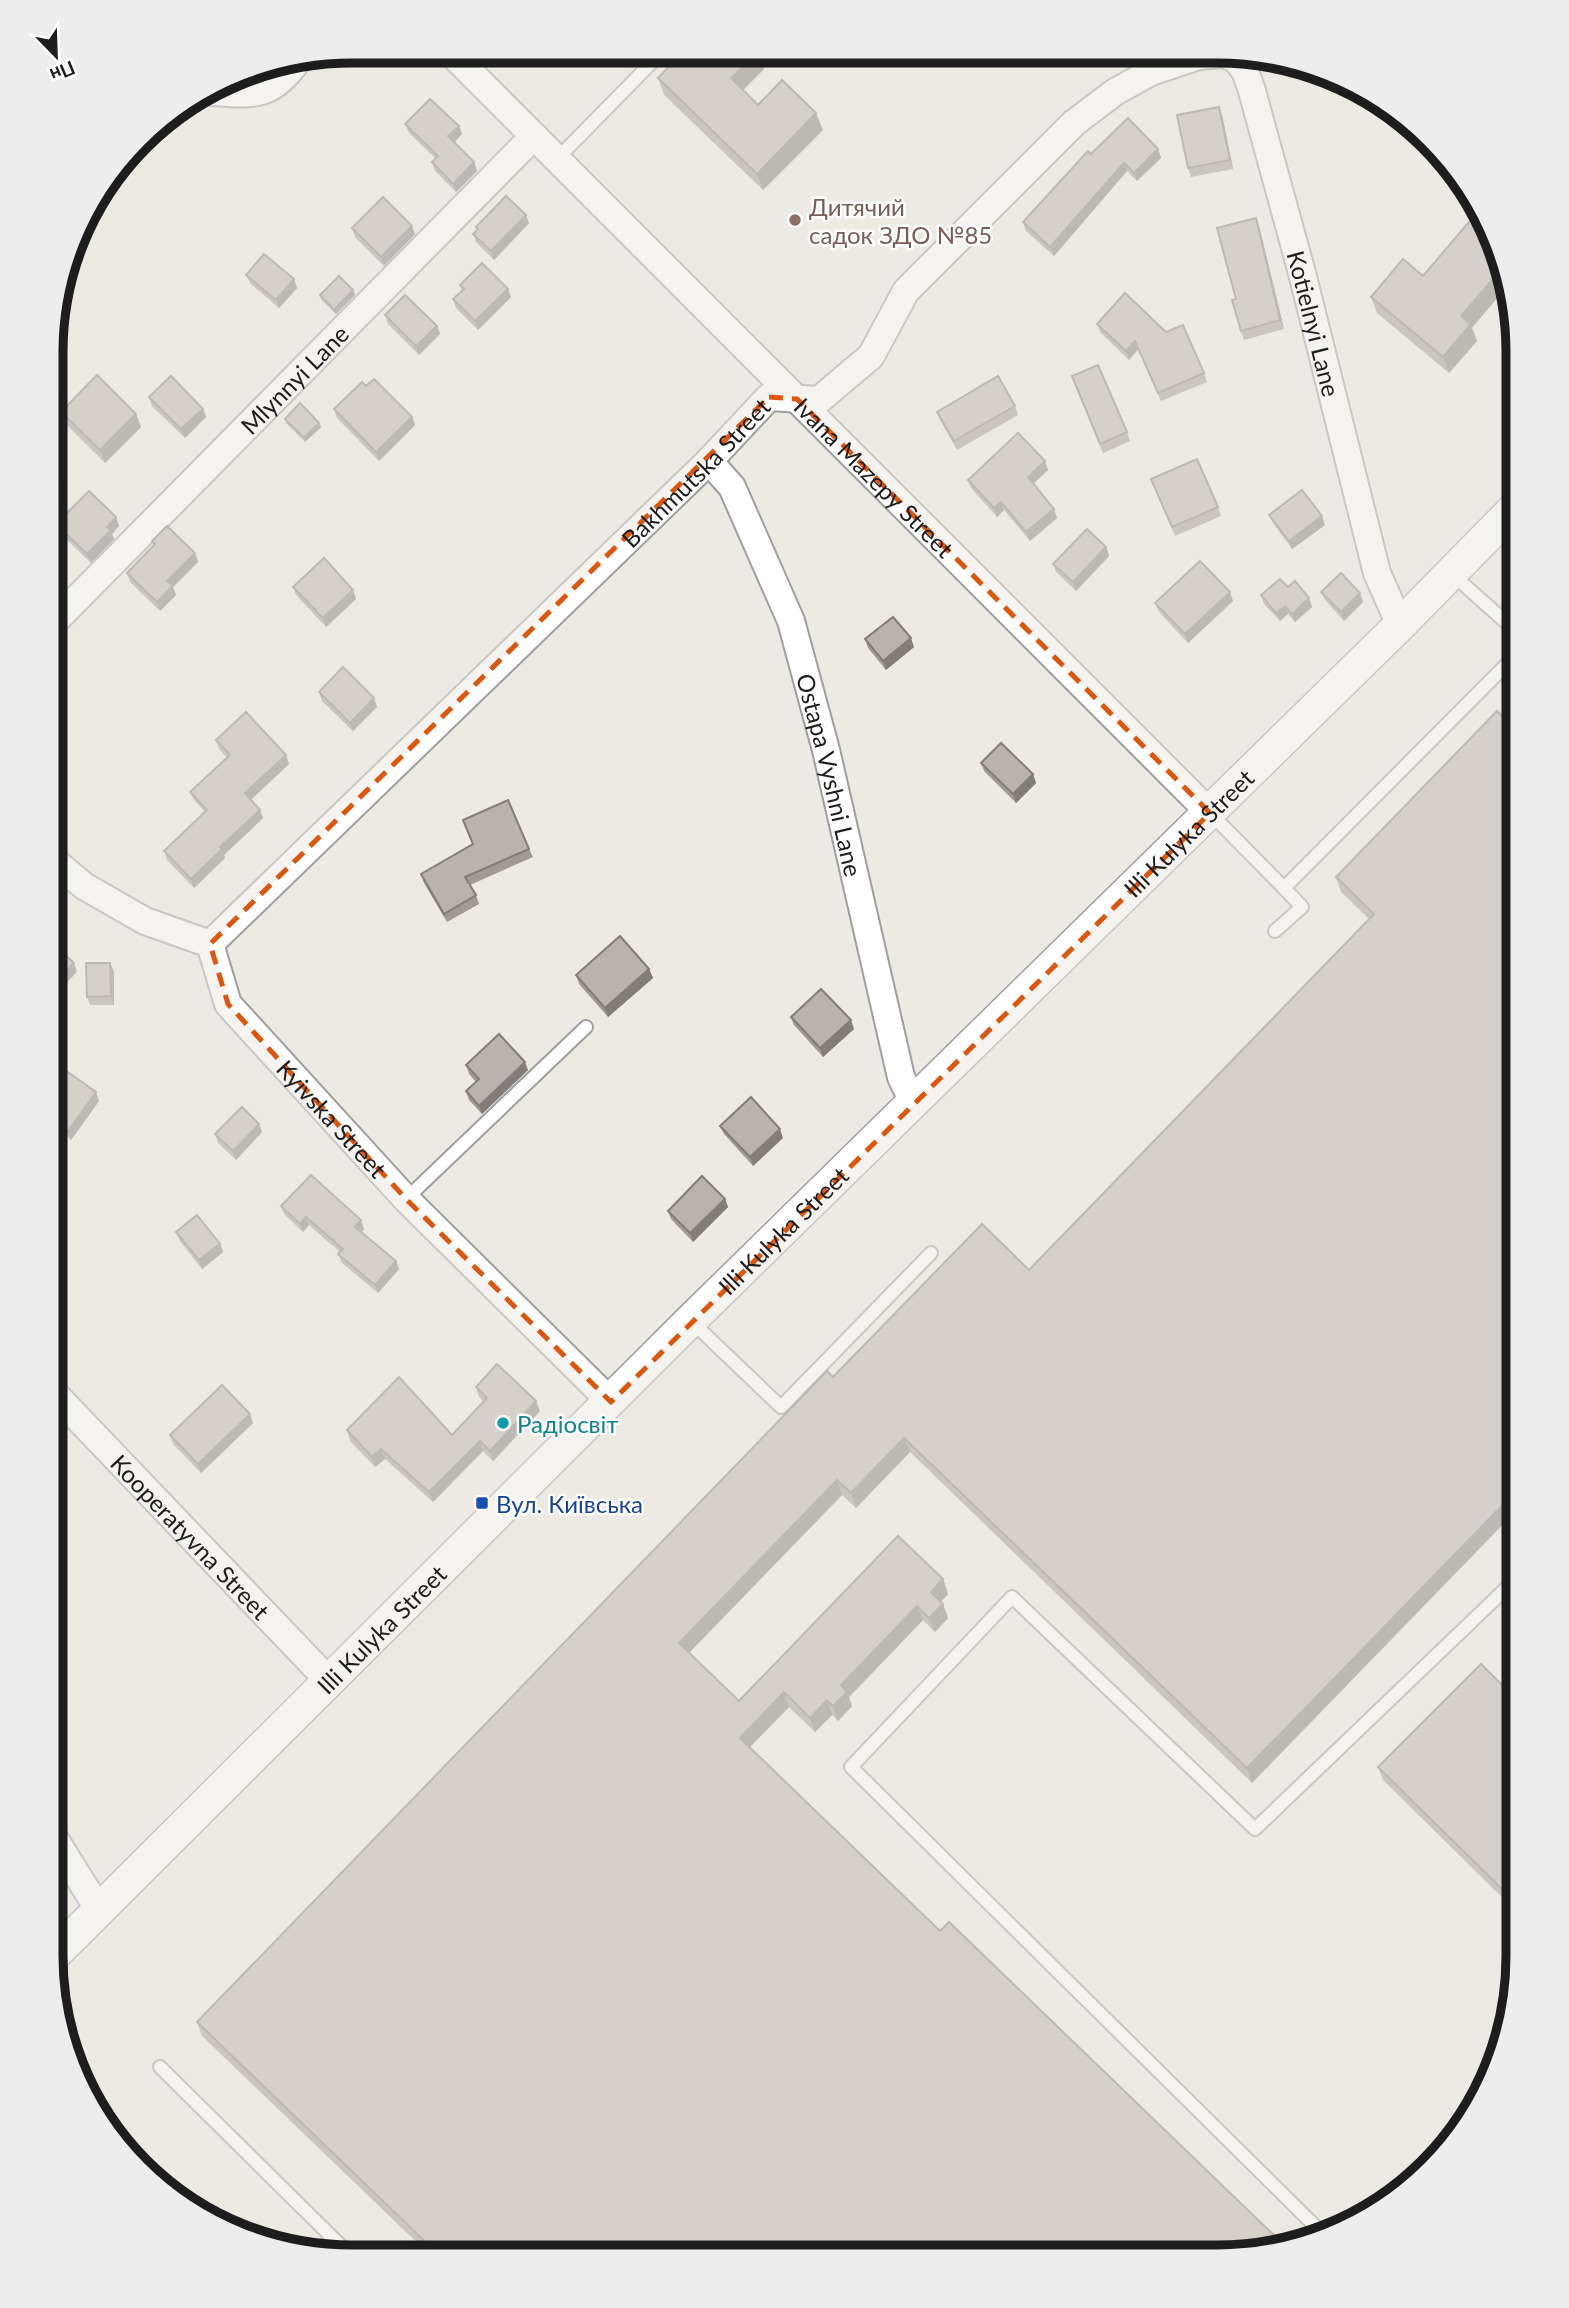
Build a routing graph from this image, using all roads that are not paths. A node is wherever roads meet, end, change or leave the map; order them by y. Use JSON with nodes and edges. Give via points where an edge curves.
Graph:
{"nodes":[{"id":1,"x":464,"y":63,"type":"edge"},
{"id":2,"x":651,"y":63,"type":"edge"},
{"id":3,"x":1178,"y":63,"type":"edge"},
{"id":4,"x":1240,"y":64,"type":"edge"},
{"id":5,"x":291,"y":70,"type":"edge"},
{"id":6,"x":224,"y":93,"type":"edge"},
{"id":7,"x":534,"y":136,"type":"junction"},
{"id":8,"x":557,"y":159,"type":"junction"},
{"id":9,"x":797,"y":400,"type":"junction"},
{"id":10,"x":709,"y":461,"type":"junction"},
{"id":11,"x":1506,"y":517,"type":"edge"},
{"id":12,"x":1451,"y":573,"type":"junction"},
{"id":13,"x":63,"y":613,"type":"edge"},
{"id":14,"x":1506,"y":622,"type":"edge"},
{"id":15,"x":1400,"y":625,"type":"junction"},
{"id":16,"x":1506,"y":665,"type":"edge"},
{"id":17,"x":1210,"y":813,"type":"junction"},
{"id":18,"x":63,"y":869,"type":"edge"},
{"id":19,"x":1284,"y":888,"type":"junction"},
{"id":20,"x":1275,"y":931,"type":"dead end"},
{"id":21,"x":210,"y":944,"type":"junction"},
{"id":22,"x":586,"y":1027,"type":"dead end"},
{"id":23,"x":914,"y":1104,"type":"junction"},
{"id":24,"x":406,"y":1199,"type":"junction"},
{"id":25,"x":931,"y":1253,"type":"dead end"},
{"id":26,"x":691,"y":1320,"type":"junction"},
{"id":27,"x":611,"y":1402,"type":"junction"},
{"id":28,"x":63,"y":1403,"type":"edge"},
{"id":29,"x":1506,"y":1588,"type":"edge"},
{"id":30,"x":330,"y":1682,"type":"junction"},
{"id":31,"x":63,"y":1852,"type":"edge"},
{"id":32,"x":99,"y":1910,"type":"junction"},
{"id":33,"x":63,"y":1946,"type":"edge"},
{"id":34,"x":160,"y":2067,"type":"dead end"},
{"id":35,"x":1316,"y":2227,"type":"edge"},
{"id":36,"x":339,"y":2244,"type":"edge"}],
"edges":[{"from":1,"to":7,"type":"street","name":"Ivana Mazepy Street"},
{"from":2,"to":8,"type":"lane"},
{"from":3,"to":9,"type":"street","name":"Bakhmutska Street","via":[[1115,92],[1074,123],[906,291],[871,356],[819,400]]},
{"from":4,"to":15,"type":"street","name":"Kotielnyi Lane","via":[[1252,90],[1302,273],[1377,573]]},
{"from":5,"to":6,"type":"street","via":[[261,93]]},
{"from":7,"to":8,"type":"street","name":"Ivana Mazepy Street"},
{"from":7,"to":13,"type":"street","name":"Mlynnyi Lane"},
{"from":8,"to":9,"type":"street","name":"Ivana Mazepy Street"},
{"from":9,"to":10,"type":"street","name":"Bakhmutska Street","via":[[769,397]]},
{"from":9,"to":17,"type":"street","name":"Ivana Mazepy Street"},
{"from":10,"to":21,"type":"street","name":"Bakhmutska Street"},
{"from":10,"to":23,"type":"street","name":"Ostapa Vyshni Lane","via":[[732,487],[791,621],[826,750],[901,1077]]},
{"from":11,"to":12,"type":"street","name":"Illi Kulyka Street"},
{"from":12,"to":14,"type":"lane"},
{"from":12,"to":15,"type":"street","name":"Illi Kulyka Street"},
{"from":15,"to":17,"type":"street","name":"Illi Kulyka Street"},
{"from":16,"to":19,"type":"lane"},
{"from":17,"to":19,"type":"lane"},
{"from":17,"to":23,"type":"street","name":"Illi Kulyka Street"},
{"from":18,"to":21,"type":"street","via":[[145,921]]},
{"from":19,"to":20,"type":"lane","via":[[1302,906]]},
{"from":21,"to":24,"type":"street","name":"Kyivska Street","via":[[228,1004]]},
{"from":22,"to":24,"type":"lane"},
{"from":23,"to":26,"type":"street","name":"Illi Kulyka Street"},
{"from":24,"to":27,"type":"street","name":"Kyivska Street"},
{"from":25,"to":26,"type":"lane","via":[[780,1407]]},
{"from":26,"to":27,"type":"street","name":"Illi Kulyka Street"},
{"from":27,"to":30,"type":"street","name":"Illi Kulyka Street"},
{"from":28,"to":30,"type":"street","name":"Kooperatyvna Street"},
{"from":29,"to":35,"type":"lane","via":[[1255,1829],[1012,1597],[851,1767]]},
{"from":30,"to":32,"type":"street","name":"Illi Kulyka Street"},
{"from":31,"to":32,"type":"street"},
{"from":32,"to":33,"type":"street","name":"Illi Kulyka Street"},
{"from":34,"to":36,"type":"lane"}]}
